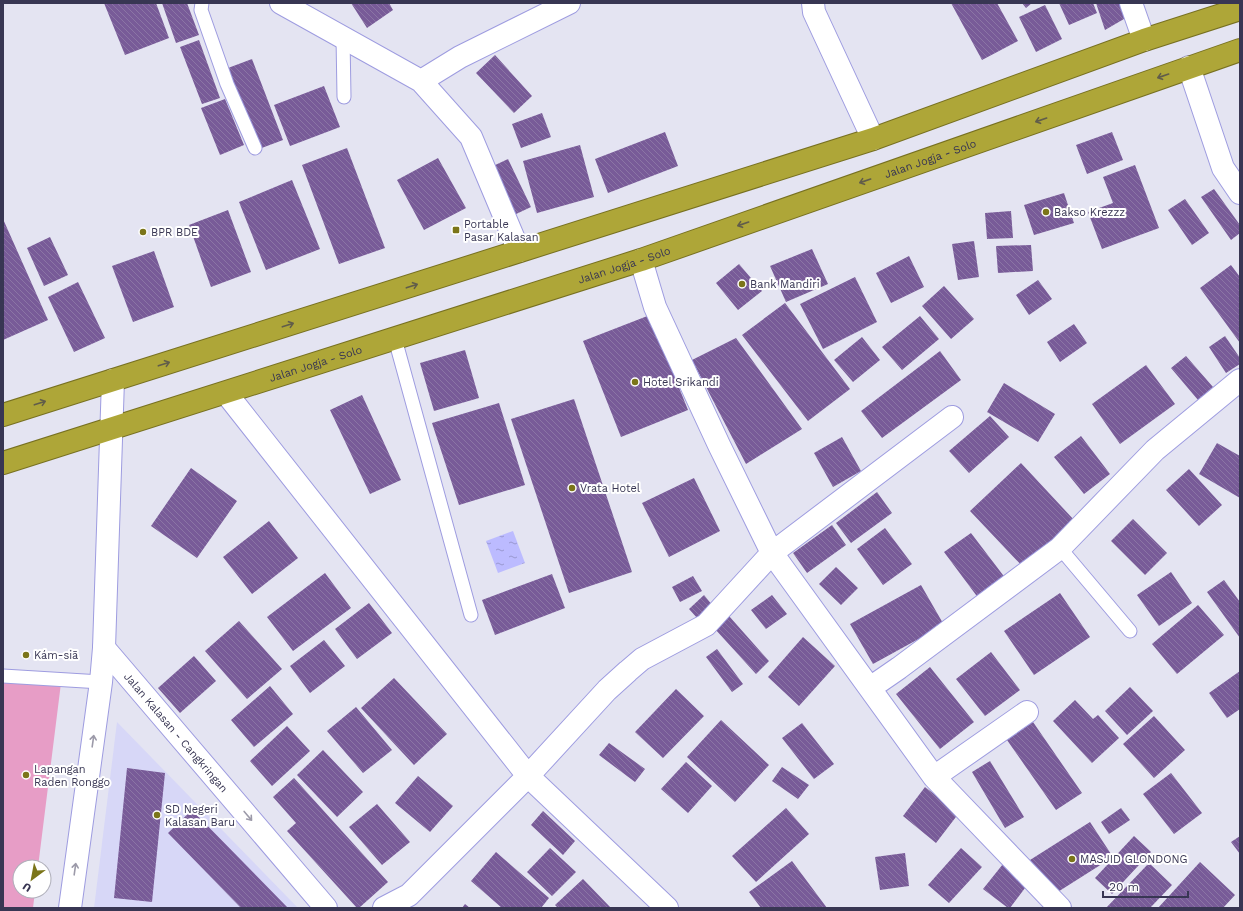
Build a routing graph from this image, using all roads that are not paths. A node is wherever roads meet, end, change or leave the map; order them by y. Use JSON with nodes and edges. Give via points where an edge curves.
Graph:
{"nodes":[{"id":1,"x":202,"y":3,"type":"edge"},
{"id":2,"x":282,"y":3,"type":"edge"},
{"id":3,"x":569,"y":3,"type":"edge"},
{"id":4,"x":813,"y":3,"type":"edge"},
{"id":5,"x":1131,"y":3,"type":"edge"},
{"id":6,"x":1240,"y":9,"type":"edge"},
{"id":7,"x":343,"y":37,"type":"junction"},
{"id":8,"x":1144,"y":40,"type":"junction"},
{"id":9,"x":1240,"y":50,"type":"edge"},
{"id":10,"x":1189,"y":67,"type":"junction"},
{"id":11,"x":421,"y":81,"type":"junction"},
{"id":12,"x":344,"y":97,"type":"dead end"},
{"id":13,"x":874,"y":139,"type":"junction"},
{"id":14,"x":255,"y":148,"type":"dead end"},
{"id":15,"x":1240,"y":193,"type":"edge"},
{"id":16,"x":519,"y":251,"type":"junction"},
{"id":17,"x":640,"y":260,"type":"junction"},
{"id":18,"x":395,"y":339,"type":"junction"},
{"id":19,"x":113,"y":380,"type":"junction"},
{"id":20,"x":1240,"y":380,"type":"edge"},
{"id":21,"x":226,"y":393,"type":"junction"},
{"id":22,"x":3,"y":415,"type":"edge"},
{"id":23,"x":952,"y":417,"type":"dead end"},
{"id":24,"x":112,"y":428,"type":"junction"},
{"id":25,"x":3,"y":463,"type":"edge"},
{"id":26,"x":1060,"y":548,"type":"junction"},
{"id":27,"x":772,"y":553,"type":"junction"},
{"id":28,"x":471,"y":615,"type":"dead end"},
{"id":29,"x":1130,"y":631,"type":"dead end"},
{"id":30,"x":104,"y":648,"type":"junction"},
{"id":31,"x":3,"y":676,"type":"edge"},
{"id":32,"x":101,"y":682,"type":"junction"},
{"id":33,"x":870,"y":688,"type":"junction"},
{"id":34,"x":1027,"y":712,"type":"dead end"},
{"id":35,"x":528,"y":776,"type":"junction"},
{"id":36,"x":934,"y":777,"type":"junction"},
{"id":37,"x":1057,"y":907,"type":"edge"},
{"id":38,"x":70,"y":908,"type":"edge"},
{"id":39,"x":326,"y":908,"type":"edge"},
{"id":40,"x":384,"y":908,"type":"edge"},
{"id":41,"x":667,"y":908,"type":"edge"}],
"edges":[{"from":1,"to":14,"type":"lane","via":[[201,10],[227,84]]},
{"from":2,"to":7,"type":"street"},
{"from":3,"to":11,"type":"street","via":[[460,57]]},
{"from":4,"to":13,"type":"street","via":[[814,12]]},
{"from":5,"to":8,"type":"street"},
{"from":6,"to":8,"type":"highway"},
{"from":7,"to":11,"type":"street"},
{"from":7,"to":12,"type":"lane"},
{"from":8,"to":13,"type":"highway"},
{"from":9,"to":10,"type":"highway","name":"Jalan Jogja - Solo"},
{"from":10,"to":15,"type":"street","via":[[1223,168]]},
{"from":10,"to":17,"type":"highway","name":"Jalan Jogja - Solo","one_way":true},
{"from":11,"to":16,"type":"street","via":[[471,137]]},
{"from":13,"to":16,"type":"highway"},
{"from":19,"to":16,"type":"highway","one_way":true},
{"from":17,"to":18,"type":"highway","name":"Jalan Jogja - Solo"},
{"from":17,"to":27,"type":"street","via":[[655,306]]},
{"from":18,"to":21,"type":"highway","name":"Jalan Jogja - Solo"},
{"from":18,"to":28,"type":"lane"},
{"from":22,"to":19,"type":"highway","one_way":true},
{"from":19,"to":24,"type":"street"},
{"from":20,"to":26,"type":"street","via":[[1155,450]]},
{"from":21,"to":24,"type":"highway","name":"Jalan Jogja - Solo"},
{"from":21,"to":35,"type":"street"},
{"from":23,"to":27,"type":"street"},
{"from":24,"to":25,"type":"highway","name":"Jalan Jogja - Solo"},
{"from":24,"to":30,"type":"street"},
{"from":26,"to":29,"type":"lane"},
{"from":26,"to":33,"type":"street"},
{"from":27,"to":33,"type":"street"},
{"from":27,"to":35,"type":"street","via":[[706,625],[642,659],[607,690]]},
{"from":30,"to":32,"type":"street"},
{"from":30,"to":39,"type":"street","name":"Jalan Kalasan - Cangkringan","one_way":true},
{"from":31,"to":32,"type":"lane"},
{"from":38,"to":32,"type":"street","one_way":true},
{"from":33,"to":36,"type":"street"},
{"from":34,"to":36,"type":"street"},
{"from":35,"to":40,"type":"street","via":[[409,895]]},
{"from":35,"to":41,"type":"street"},
{"from":36,"to":37,"type":"street"}]}
